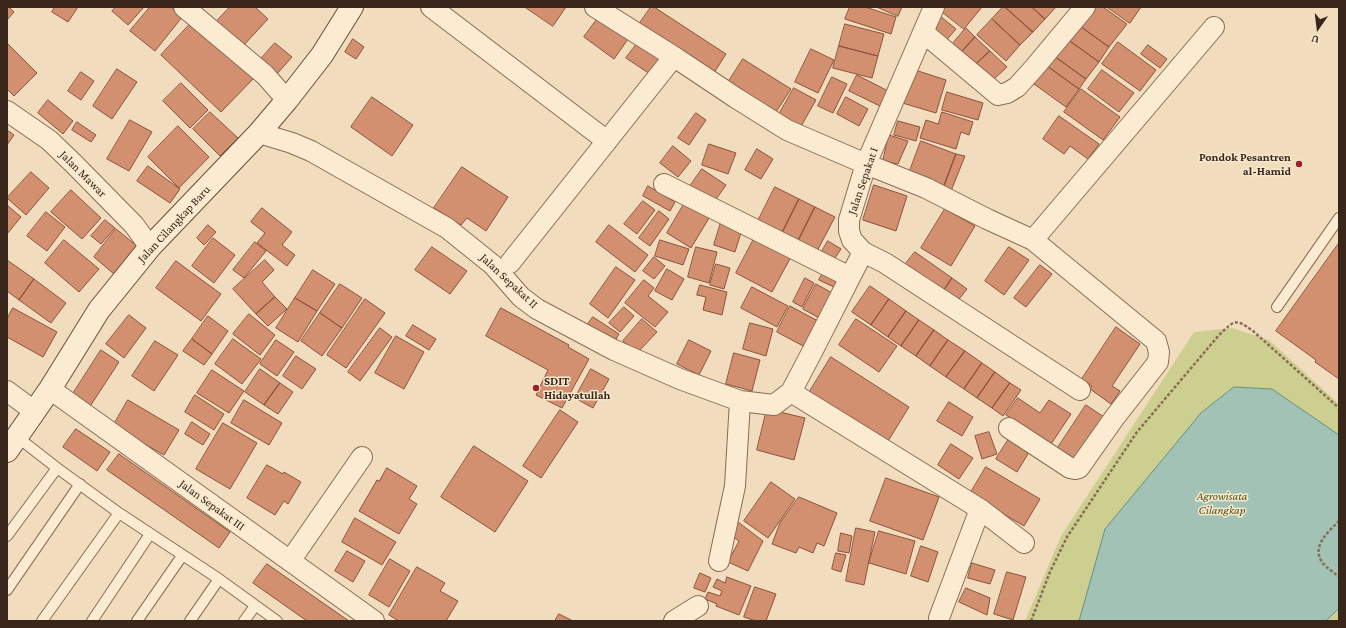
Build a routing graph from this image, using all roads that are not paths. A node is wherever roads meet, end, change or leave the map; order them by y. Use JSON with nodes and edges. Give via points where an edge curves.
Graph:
{"nodes":[{"id":1,"x":184,"y":7,"type":"edge"},
{"id":2,"x":352,"y":7,"type":"edge"},
{"id":3,"x":431,"y":7,"type":"edge"},
{"id":4,"x":595,"y":7,"type":"edge"},
{"id":5,"x":934,"y":7,"type":"edge"},
{"id":6,"x":1084,"y":7,"type":"edge"},
{"id":7,"x":1214,"y":27,"type":"dead end"},
{"id":8,"x":924,"y":34,"type":"junction"},
{"id":9,"x":668,"y":64,"type":"dead end"},
{"id":10,"x":287,"y":100,"type":"junction"},
{"id":11,"x":7,"y":111,"type":"edge"},
{"id":12,"x":259,"y":133,"type":"junction"},
{"id":13,"x":607,"y":141,"type":"junction"},
{"id":14,"x":866,"y":164,"type":"junction"},
{"id":15,"x":664,"y":184,"type":"dead end"},
{"id":16,"x":1339,"y":218,"type":"edge"},
{"id":17,"x":1033,"y":240,"type":"junction"},
{"id":18,"x":150,"y":247,"type":"junction"},
{"id":19,"x":863,"y":252,"type":"junction"},
{"id":20,"x":510,"y":263,"type":"dead end"},
{"id":21,"x":850,"y":277,"type":"junction"},
{"id":22,"x":1277,"y":308,"type":"dead end"},
{"id":23,"x":50,"y":389,"type":"junction"},
{"id":24,"x":1080,"y":390,"type":"dead end"},
{"id":25,"x":7,"y":391,"type":"edge"},
{"id":26,"x":791,"y":392,"type":"junction"},
{"id":27,"x":7,"y":400,"type":"edge"},
{"id":28,"x":740,"y":401,"type":"junction"},
{"id":29,"x":32,"y":414,"type":"junction"},
{"id":30,"x":1009,"y":428,"type":"dead end"},
{"id":31,"x":12,"y":444,"type":"edge"},
{"id":32,"x":362,"y":456,"type":"dead end"},
{"id":33,"x":56,"y":468,"type":"junction"},
{"id":34,"x":80,"y":484,"type":"junction"},
{"id":35,"x":980,"y":509,"type":"junction"},
{"id":36,"x":119,"y":513,"type":"junction"},
{"id":37,"x":150,"y":534,"type":"junction"},
{"id":38,"x":7,"y":536,"type":"edge"},
{"id":39,"x":1024,"y":543,"type":"dead end"},
{"id":40,"x":182,"y":556,"type":"junction"},
{"id":41,"x":290,"y":561,"type":"junction"},
{"id":42,"x":719,"y":561,"type":"dead end"},
{"id":43,"x":219,"y":579,"type":"junction"},
{"id":44,"x":7,"y":590,"type":"edge"},
{"id":45,"x":255,"y":606,"type":"junction"},
{"id":46,"x":698,"y":606,"type":"dead end"},
{"id":47,"x":939,"y":618,"type":"dead end"},
{"id":48,"x":42,"y":621,"type":"edge"},
{"id":49,"x":92,"y":621,"type":"edge"},
{"id":50,"x":137,"y":621,"type":"edge"},
{"id":51,"x":190,"y":621,"type":"edge"},
{"id":52,"x":244,"y":621,"type":"edge"},
{"id":53,"x":277,"y":621,"type":"edge"},
{"id":54,"x":374,"y":621,"type":"edge"},
{"id":55,"x":674,"y":621,"type":"edge"}],
"edges":[{"from":1,"to":10,"type":"street","via":[[265,75]]},
{"from":2,"to":10,"type":"street","name":"Jalan Cilangkap Baru","via":[[322,55]]},
{"from":3,"to":13,"type":"street"},
{"from":4,"to":14,"type":"street","via":[[787,130]]},
{"from":5,"to":8,"type":"street","name":"Jalan Sepakat I"},
{"from":6,"to":8,"type":"street","via":[[1016,87],[998,95]]},
{"from":7,"to":17,"type":"street"},
{"from":8,"to":14,"type":"street","name":"Jalan Sepakat I"},
{"from":9,"to":13,"type":"street"},
{"from":10,"to":12,"type":"street","name":"Jalan Cilangkap Baru"},
{"from":11,"to":18,"type":"street","name":"Jalan Mawar","via":[[49,140],[68,158],[134,225]]},
{"from":12,"to":18,"type":"street","name":"Jalan Cilangkap Baru"},
{"from":12,"to":28,"type":"street","name":"Jalan Sepakat II","via":[[311,151],[447,228],[493,265],[522,297],[537,309],[614,350],[680,379]]},
{"from":13,"to":20,"type":"street"},
{"from":14,"to":17,"type":"street","via":[[926,188]]},
{"from":14,"to":19,"type":"street","name":"Jalan Sepakat I","via":[[849,220],[852,240]]},
{"from":15,"to":21,"type":"street"},
{"from":16,"to":22,"type":"lane"},
{"from":17,"to":30,"type":"street","via":[[1156,341],[1158,362],[1114,417],[1079,468],[1070,468]]},
{"from":18,"to":23,"type":"street","name":"Jalan Cilangkap Baru","via":[[99,310]]},
{"from":19,"to":21,"type":"street"},
{"from":19,"to":24,"type":"street","via":[[885,263]]},
{"from":21,"to":26,"type":"street"},
{"from":23,"to":29,"type":"street","name":"Jalan Cilangkap Baru"},
{"from":23,"to":41,"type":"street","name":"Jalan Sepakat III"},
{"from":25,"to":29,"type":"street"},
{"from":26,"to":28,"type":"street","name":"Jalan Sepakat II","via":[[774,405]]},
{"from":26,"to":35,"type":"street"},
{"from":27,"to":29,"type":"street"},
{"from":28,"to":42,"type":"street","via":[[735,486]]},
{"from":29,"to":31,"type":"street","name":"Jalan Cilangkap Baru"},
{"from":31,"to":33,"type":"lane"},
{"from":32,"to":41,"type":"street"},
{"from":33,"to":34,"type":"lane"},
{"from":33,"to":38,"type":"lane"},
{"from":34,"to":36,"type":"lane"},
{"from":34,"to":44,"type":"lane"},
{"from":35,"to":39,"type":"street"},
{"from":35,"to":47,"type":"street"},
{"from":36,"to":37,"type":"lane"},
{"from":36,"to":48,"type":"lane"},
{"from":37,"to":40,"type":"lane"},
{"from":37,"to":49,"type":"lane"},
{"from":40,"to":43,"type":"lane"},
{"from":40,"to":50,"type":"lane"},
{"from":41,"to":54,"type":"street","name":"Jalan Sepakat III"},
{"from":43,"to":45,"type":"lane"},
{"from":43,"to":51,"type":"lane"},
{"from":45,"to":52,"type":"lane"},
{"from":45,"to":53,"type":"lane"},
{"from":46,"to":55,"type":"street"}]}
